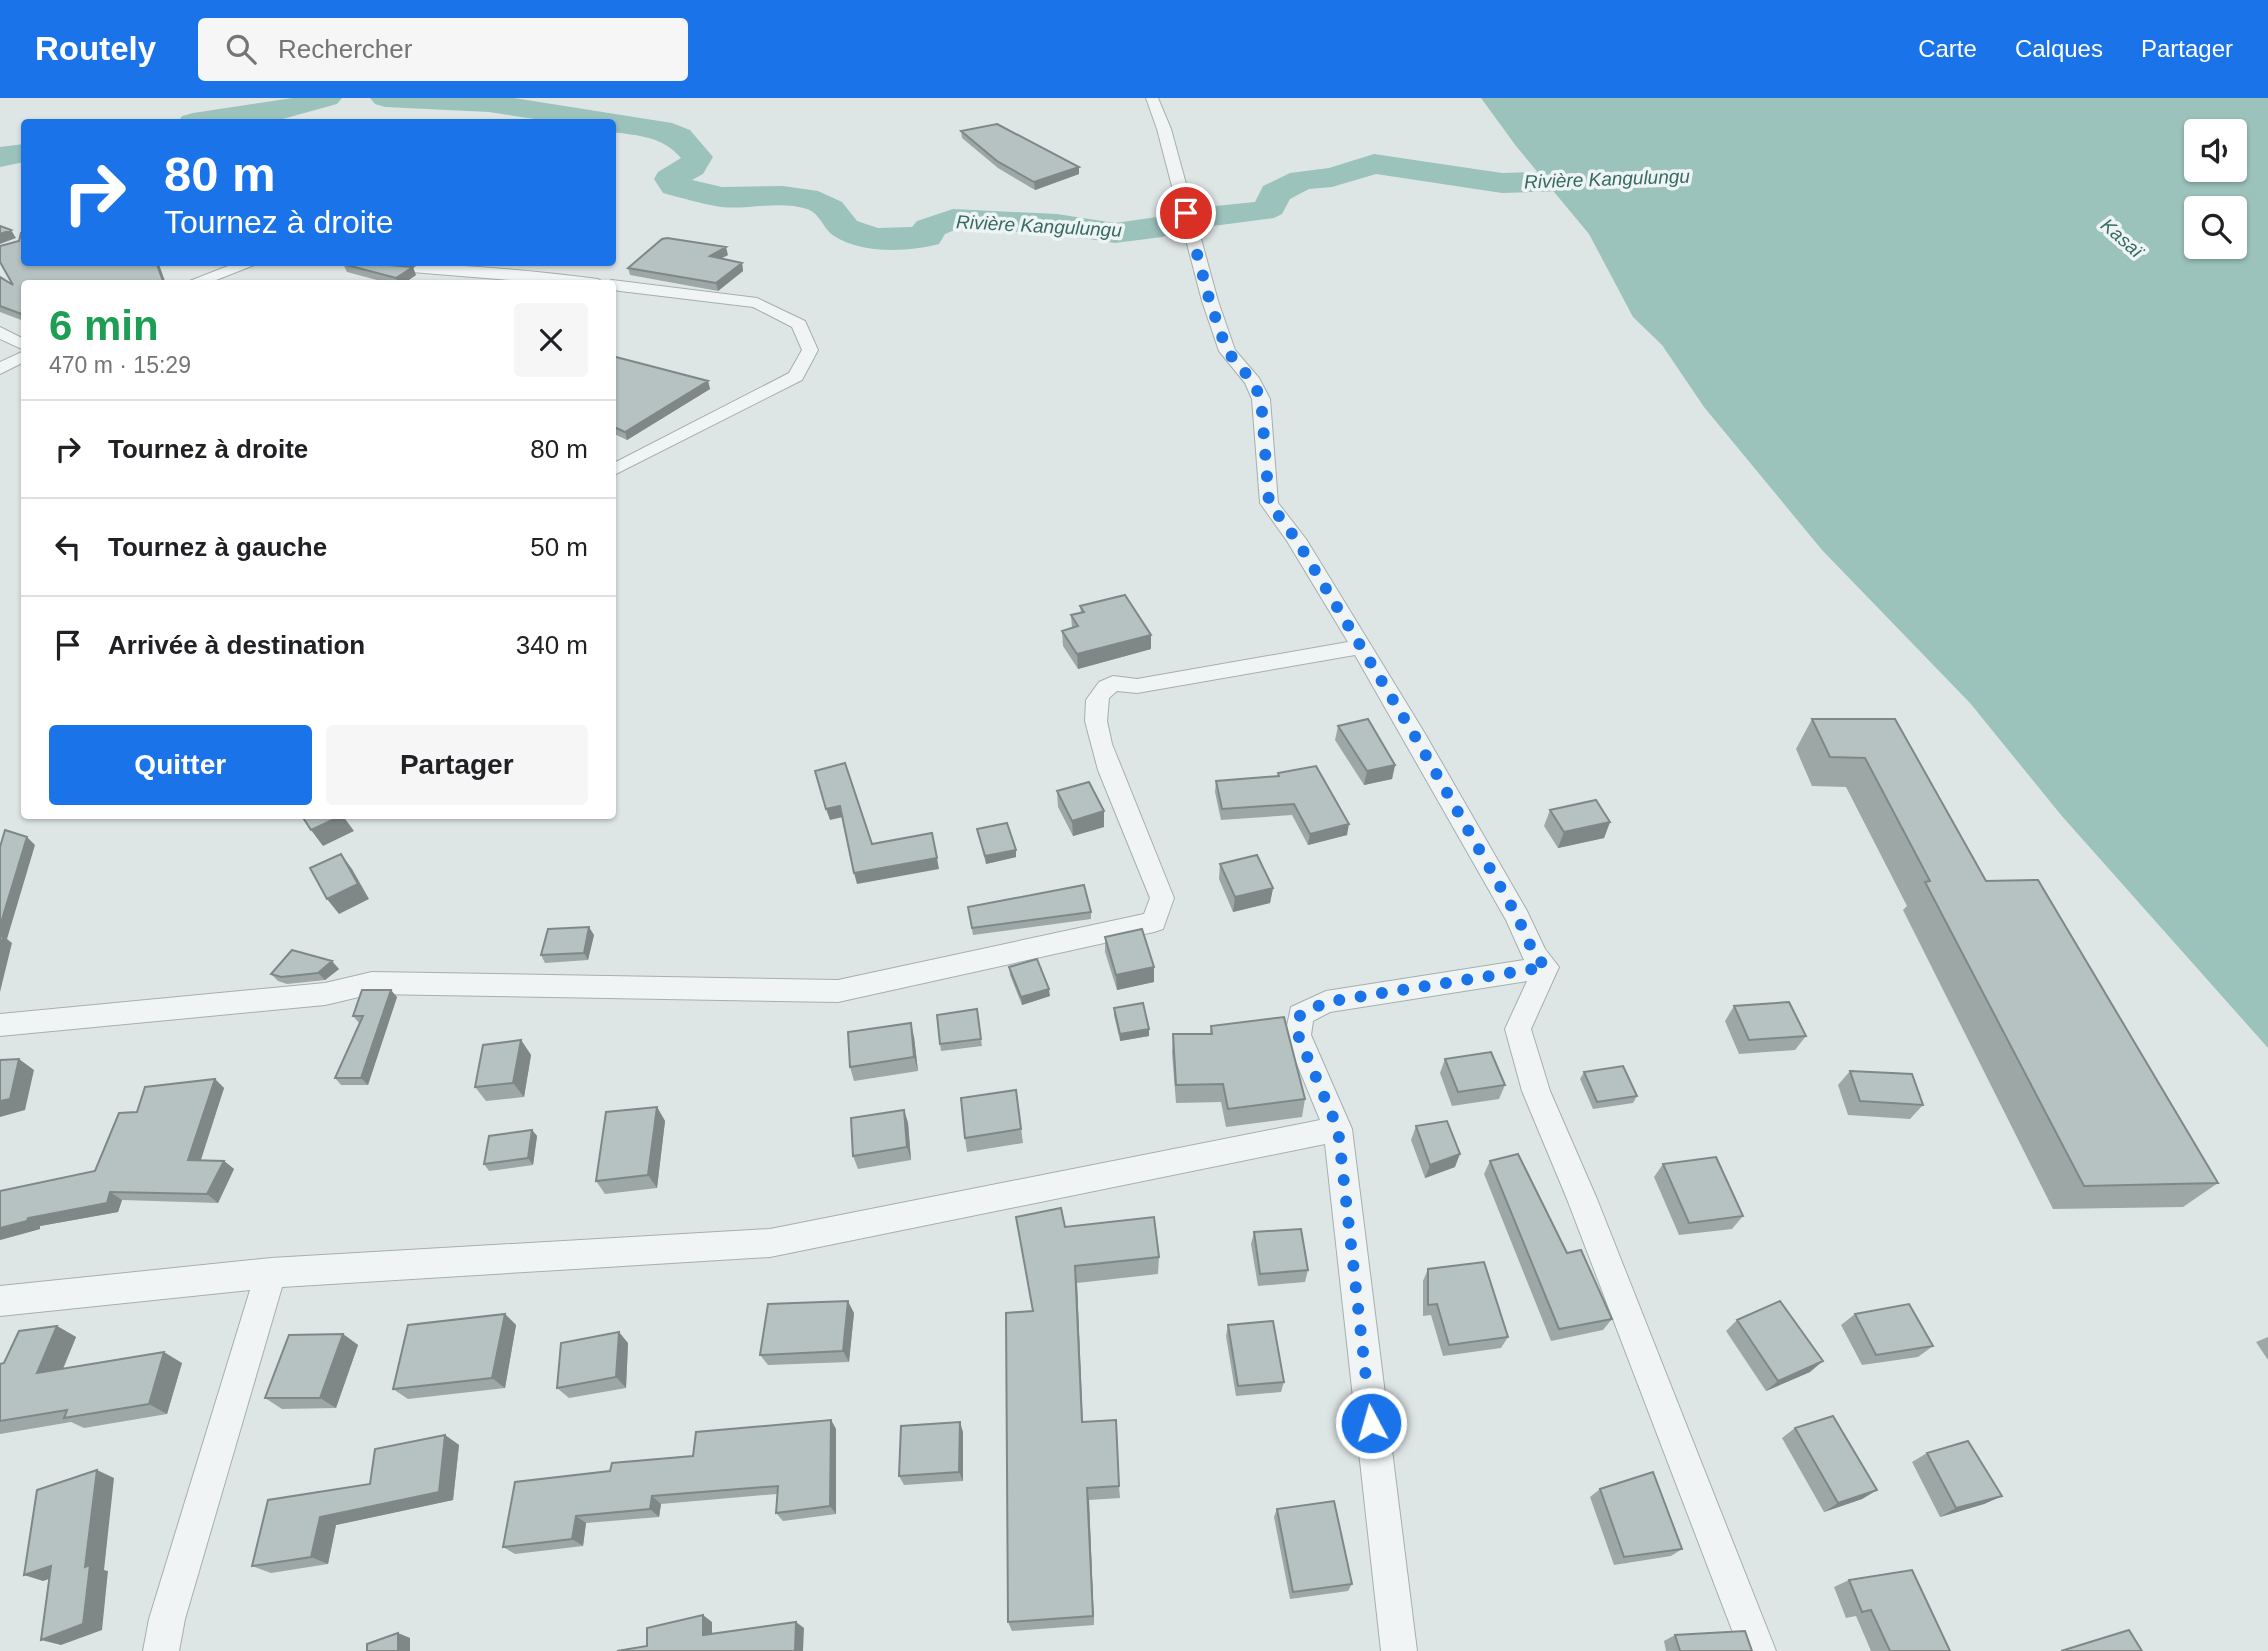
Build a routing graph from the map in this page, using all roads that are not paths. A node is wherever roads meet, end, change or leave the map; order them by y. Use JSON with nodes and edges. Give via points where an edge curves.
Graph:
{"nodes":[{"id":1,"x":1152,"y":98,"type":"edge"},
{"id":2,"x":243,"y":266,"type":"edge"},
{"id":3,"x":407,"y":266,"type":"edge"},
{"id":4,"x":201,"y":280,"type":"edge"},
{"id":5,"x":568,"y":280,"type":"edge"},
{"id":6,"x":616,"y":285,"type":"edge"},
{"id":7,"x":1,"y":333,"type":"edge"},
{"id":8,"x":21,"y":343,"type":"edge"},
{"id":9,"x":21,"y":358,"type":"edge"},
{"id":10,"x":0,"y":369,"type":"edge"},
{"id":11,"x":616,"y":469,"type":"edge"},
{"id":12,"x":1361,"y":647,"type":"junction"},
{"id":13,"x":1546,"y":967,"type":"junction"},
{"id":14,"x":0,"y":1025,"type":"edge"},
{"id":15,"x":1338,"y":1129,"type":"junction"},
{"id":16,"x":271,"y":1273,"type":"junction"},
{"id":17,"x":0,"y":1301,"type":"edge"},
{"id":18,"x":161,"y":1651,"type":"edge"},
{"id":19,"x":1399,"y":1651,"type":"edge"},
{"id":20,"x":1758,"y":1651,"type":"edge"}],
"edges":[{"from":1,"to":12,"type":"street","via":[[1227,351],[1261,399],[1269,503]]},
{"from":2,"to":4,"type":"street"},
{"from":3,"to":5,"type":"street"},
{"from":6,"to":11,"type":"street","via":[[757,303],[799,324],[810,350],[796,376]]},
{"from":7,"to":8,"type":"street"},
{"from":9,"to":10,"type":"street"},
{"from":12,"to":13,"type":"street","via":[[1518,918],[1535,956]]},
{"from":12,"to":14,"type":"street","via":[[1137,686],[1112,683],[1101,691],[1096,705],[1101,744],[1163,898],[1154,922],[838,991],[372,983],[325,994]]},
{"from":13,"to":15,"type":"street","via":[[1326,1002],[1300,1015],[1298,1035]]},
{"from":13,"to":20,"type":"street","via":[[1518,1029],[1536,1090],[1583,1199]]},
{"from":15,"to":16,"type":"street","via":[[770,1243]]},
{"from":15,"to":19,"type":"street"},
{"from":16,"to":17,"type":"street"},
{"from":16,"to":18,"type":"street"}]}
